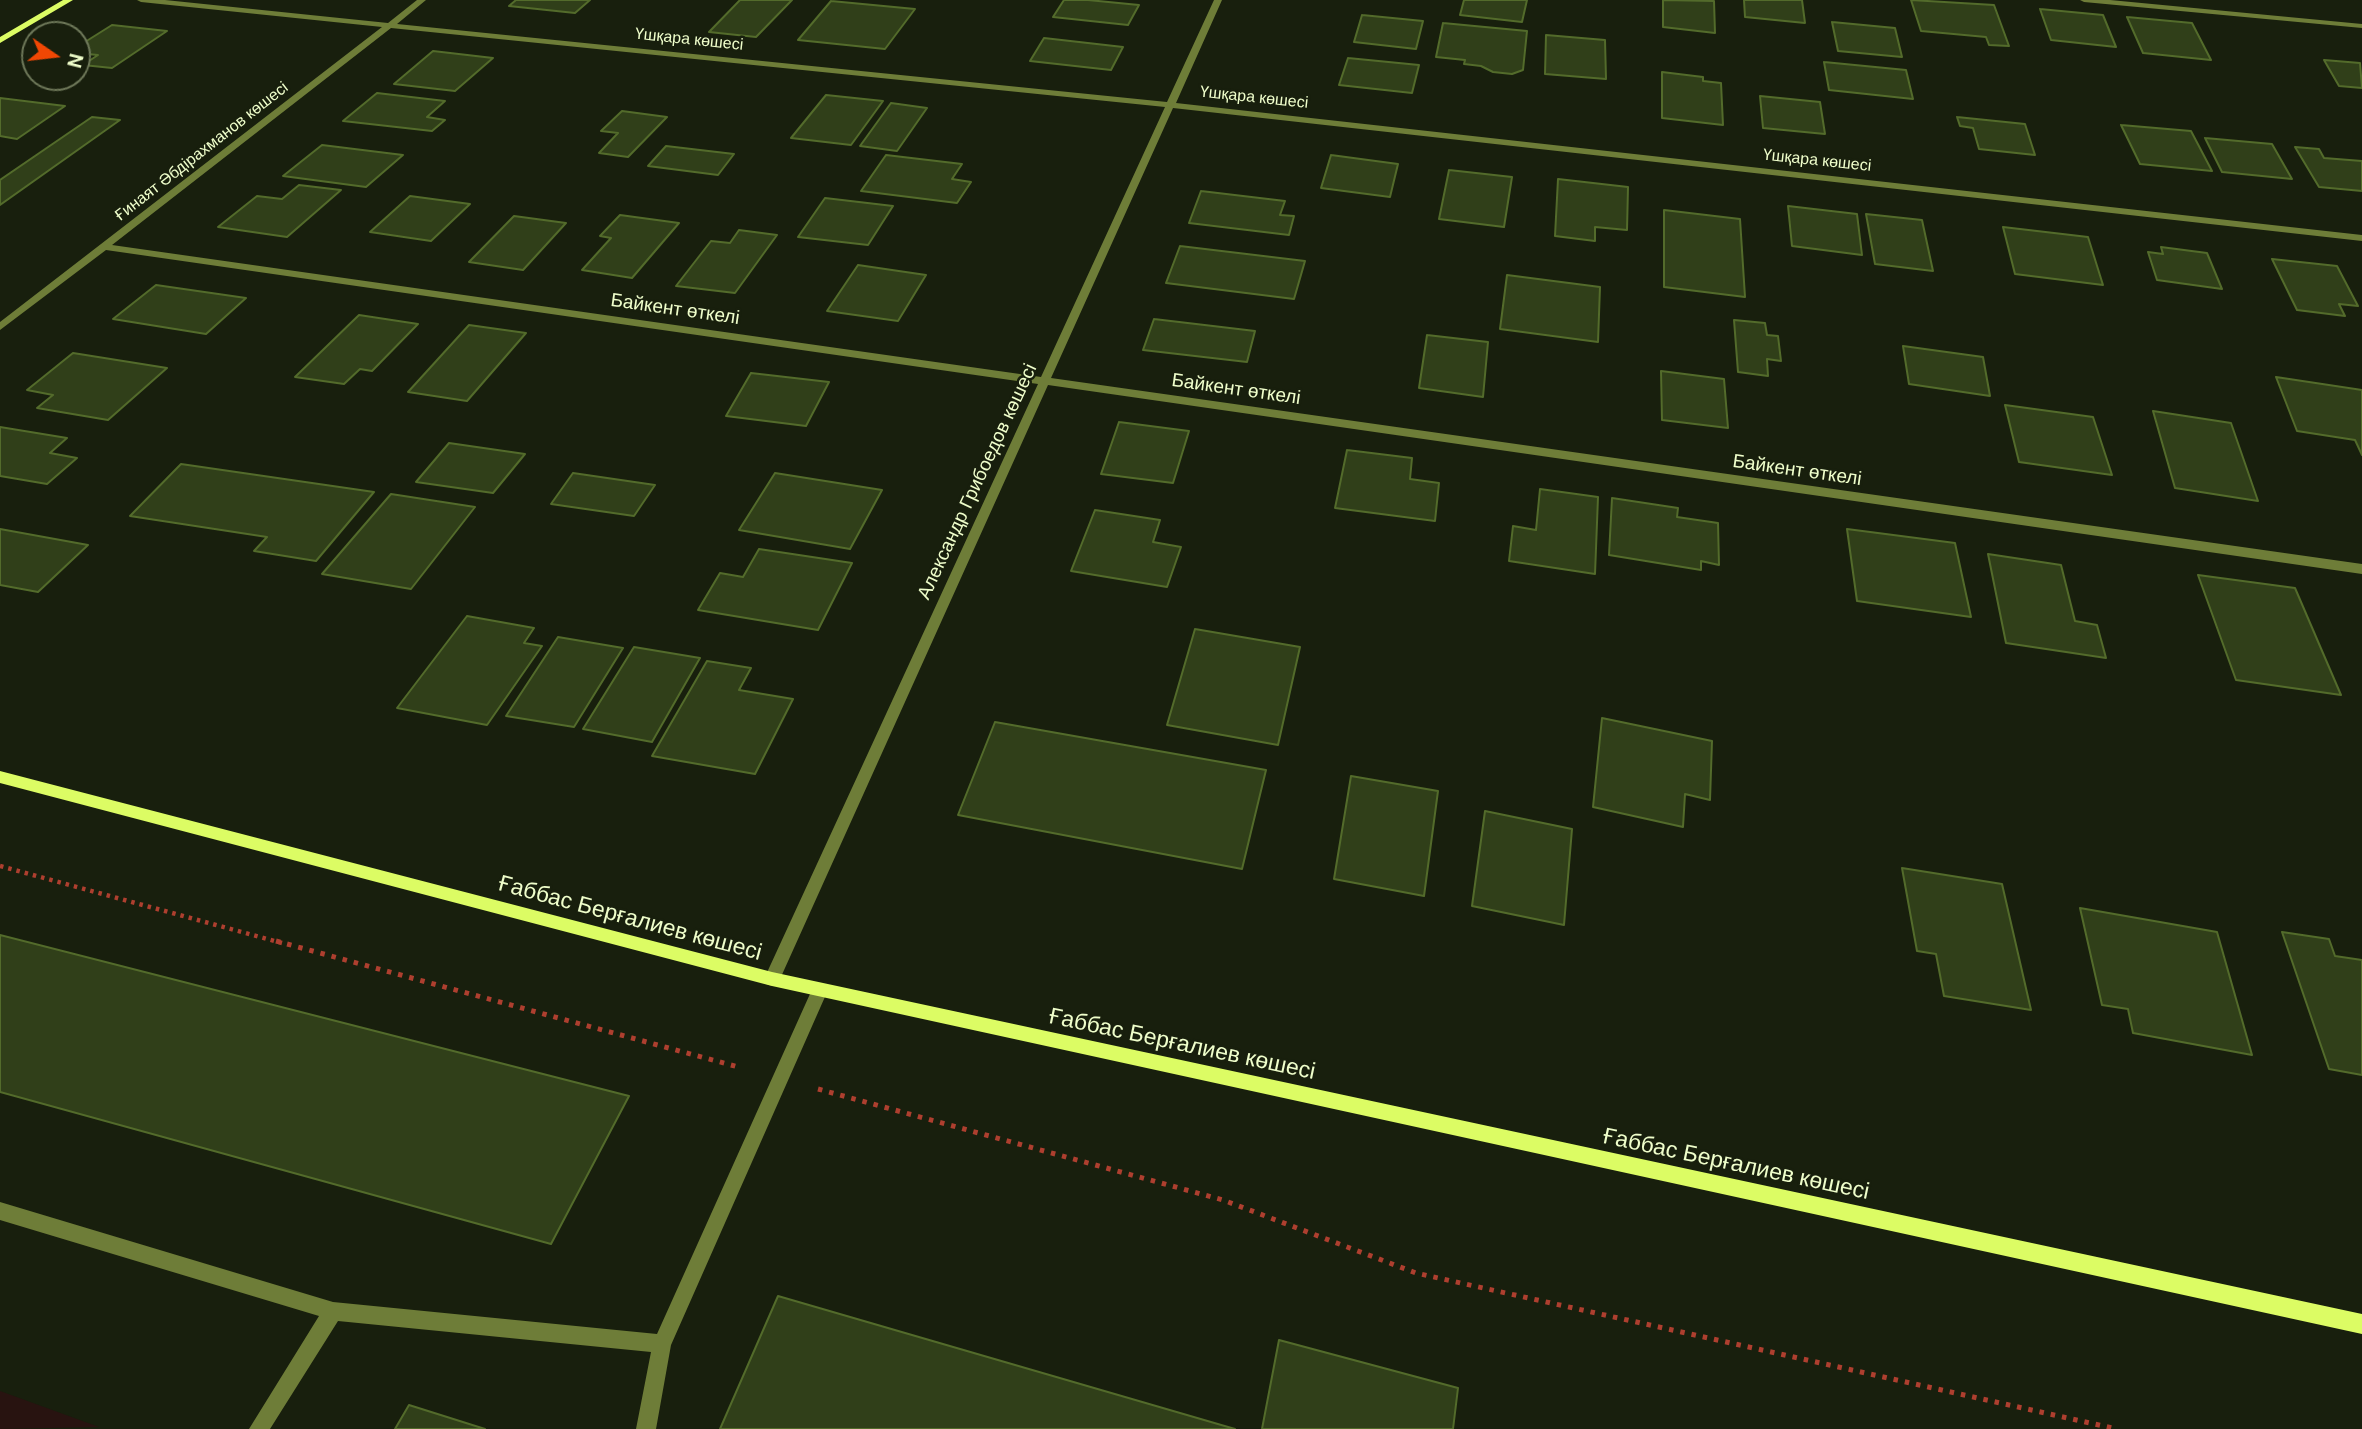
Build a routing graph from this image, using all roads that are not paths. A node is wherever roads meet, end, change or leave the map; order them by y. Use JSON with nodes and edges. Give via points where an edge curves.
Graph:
{"nodes":[{"id":1,"x":69,"y":0,"type":"edge"},
{"id":2,"x":141,"y":0,"type":"edge"},
{"id":3,"x":422,"y":0,"type":"edge"},
{"id":4,"x":1218,"y":0,"type":"edge"},
{"id":5,"x":2084,"y":0,"type":"edge"},
{"id":6,"x":391,"y":25,"type":"junction"},
{"id":7,"x":2362,"y":26,"type":"edge"},
{"id":8,"x":0,"y":40,"type":"edge"},
{"id":9,"x":1170,"y":105,"type":"junction"},
{"id":10,"x":2362,"y":238,"type":"edge"},
{"id":11,"x":105,"y":247,"type":"junction"},
{"id":12,"x":0,"y":327,"type":"edge"},
{"id":13,"x":1046,"y":380,"type":"junction"},
{"id":14,"x":2362,"y":569,"type":"edge"},
{"id":15,"x":0,"y":777,"type":"edge"},
{"id":16,"x":772,"y":979,"type":"junction"},
{"id":17,"x":820,"y":990,"type":"junction"},
{"id":18,"x":0,"y":1210,"type":"edge"},
{"id":19,"x":333,"y":1311,"type":"junction"},
{"id":20,"x":2362,"y":1324,"type":"edge"},
{"id":21,"x":662,"y":1344,"type":"junction"},
{"id":22,"x":259,"y":1429,"type":"edge"},
{"id":23,"x":646,"y":1429,"type":"edge"}],
"edges":[{"from":1,"to":8,"type":"street"},
{"from":2,"to":6,"type":"street","name":"Үшқара көшесі"},
{"from":3,"to":6,"type":"street","name":"Ғинаят Әбдірахманов көшесі"},
{"from":4,"to":9,"type":"street","name":"Александр Грибоедов көшесі"},
{"from":5,"to":7,"type":"street"},
{"from":6,"to":9,"type":"street","name":"Үшқара көшесі"},
{"from":6,"to":11,"type":"street","name":"Ғинаят Әбдірахманов көшесі"},
{"from":9,"to":10,"type":"street","name":"Үшқара көшесі"},
{"from":9,"to":13,"type":"street","name":"Александр Грибоедов көшесі"},
{"from":11,"to":12,"type":"street","name":"Ғинаят Әбдірахманов көшесі"},
{"from":11,"to":13,"type":"street","name":"Байкент өткелі"},
{"from":13,"to":14,"type":"street","name":"Байкент өткелі"},
{"from":13,"to":16,"type":"street","name":"Александр Грибоедов көшесі"},
{"from":15,"to":16,"type":"street","name":"Ғаббас Берғалиев көшесі"},
{"from":16,"to":17,"type":"street","name":"Ғаббас Берғалиев көшесі"},
{"from":17,"to":20,"type":"street","name":"Ғаббас Берғалиев көшесі"},
{"from":17,"to":21,"type":"street"},
{"from":18,"to":19,"type":"street"},
{"from":19,"to":21,"type":"street"},
{"from":19,"to":22,"type":"street"},
{"from":21,"to":23,"type":"street"}]}
